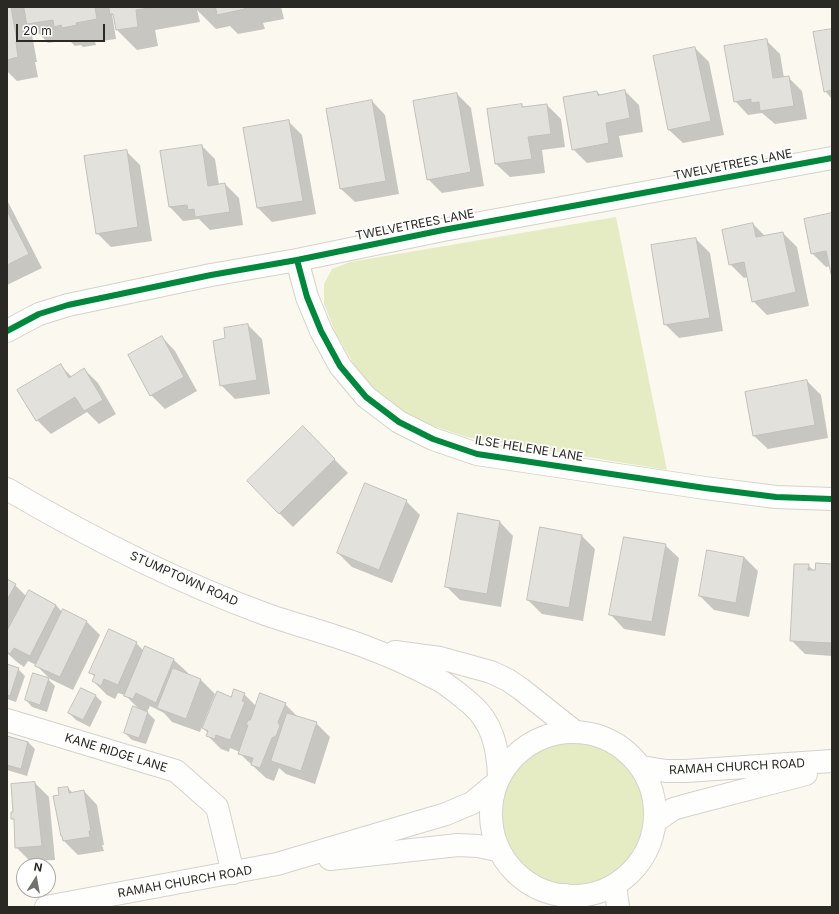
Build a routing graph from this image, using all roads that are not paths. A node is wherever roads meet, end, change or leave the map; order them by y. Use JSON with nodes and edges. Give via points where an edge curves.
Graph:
{"nodes":[{"id":1,"x":832,"y":158,"type":"edge"},
{"id":2,"x":298,"y":260,"type":"junction"},
{"id":3,"x":7,"y":331,"type":"edge"},
{"id":4,"x":7,"y":489,"type":"edge"},
{"id":5,"x":832,"y":498,"type":"edge"},
{"id":6,"x":370,"y":648,"type":"junction"},
{"id":7,"x":7,"y":720,"type":"edge"},
{"id":8,"x":574,"y":731,"type":"junction"},
{"id":9,"x":832,"y":761,"type":"edge"},
{"id":10,"x":642,"y":767,"type":"junction"},
{"id":11,"x":832,"y":767,"type":"edge"},
{"id":12,"x":497,"y":781,"type":"junction"},
{"id":13,"x":656,"y":821,"type":"junction"},
{"id":14,"x":497,"y":850,"type":"junction"},
{"id":15,"x":278,"y":864,"type":"junction"},
{"id":16,"x":233,"y":873,"type":"junction"},
{"id":17,"x":614,"y":885,"type":"junction"},
{"id":18,"x":568,"y":901,"type":"edge"},
{"id":19,"x":46,"y":907,"type":"edge"},
{"id":20,"x":618,"y":907,"type":"edge"}],
"edges":[{"from":1,"to":2,"type":"street","name":"TWELVETREES LANE"},
{"from":2,"to":3,"type":"street","name":"TWELVETREES LANE","via":[[68,305],[39,314]]},
{"from":2,"to":5,"type":"street","name":"ILSE HELENE LANE","via":[[321,331],[340,366],[366,397],[399,422],[432,439],[477,454],[776,496]]},
{"from":4,"to":6,"type":"street","name":"STUMPTOWN ROAD","via":[[128,556],[265,614]]},
{"from":6,"to":8,"type":"street","name":"STUMPTOWN ROAD","via":[[440,658],[491,672],[521,689]]},
{"from":6,"to":12,"type":"street","name":"STUMPTOWN ROAD","via":[[441,680],[472,705],[492,731],[497,754]]},
{"from":7,"to":16,"type":"street","name":"KANE RIDGE LANE","via":[[176,771],[218,807]]},
{"from":8,"to":10,"type":"street","name":"RAMAH CHURCH ROAD","via":[[602,736],[626,751]]},
{"from":8,"to":12,"type":"street","name":"RAMAH CHURCH ROAD","via":[[549,734],[526,745],[508,762]]},
{"from":9,"to":10,"type":"street","name":"RAMAH CHURCH ROAD","via":[[666,772]]},
{"from":10,"to":13,"type":"street","name":"RAMAH CHURCH ROAD","via":[[653,792]]},
{"from":11,"to":13,"type":"street","name":"RAMAH CHURCH ROAD","via":[[673,809]]},
{"from":12,"to":14,"type":"street","name":"RAMAH CHURCH ROAD","via":[[490,813]]},
{"from":12,"to":15,"type":"street","name":"RAMAH CHURCH ROAD","via":[[472,802],[446,814]]},
{"from":13,"to":17,"type":"street","name":"RAMAH CHURCH ROAD","via":[[644,855],[631,872]]},
{"from":14,"to":15,"type":"street","name":"RAMAH CHURCH ROAD","via":[[458,845]]},
{"from":14,"to":18,"type":"street","name":"RAMAH CHURCH ROAD","via":[[505,862],[522,878]]},
{"from":15,"to":16,"type":"street","name":"RAMAH CHURCH ROAD"},
{"from":16,"to":19,"type":"street","name":"RAMAH CHURCH ROAD"},
{"from":17,"to":18,"type":"street","name":"RAMAH CHURCH ROAD"},
{"from":17,"to":20,"type":"street"}]}
